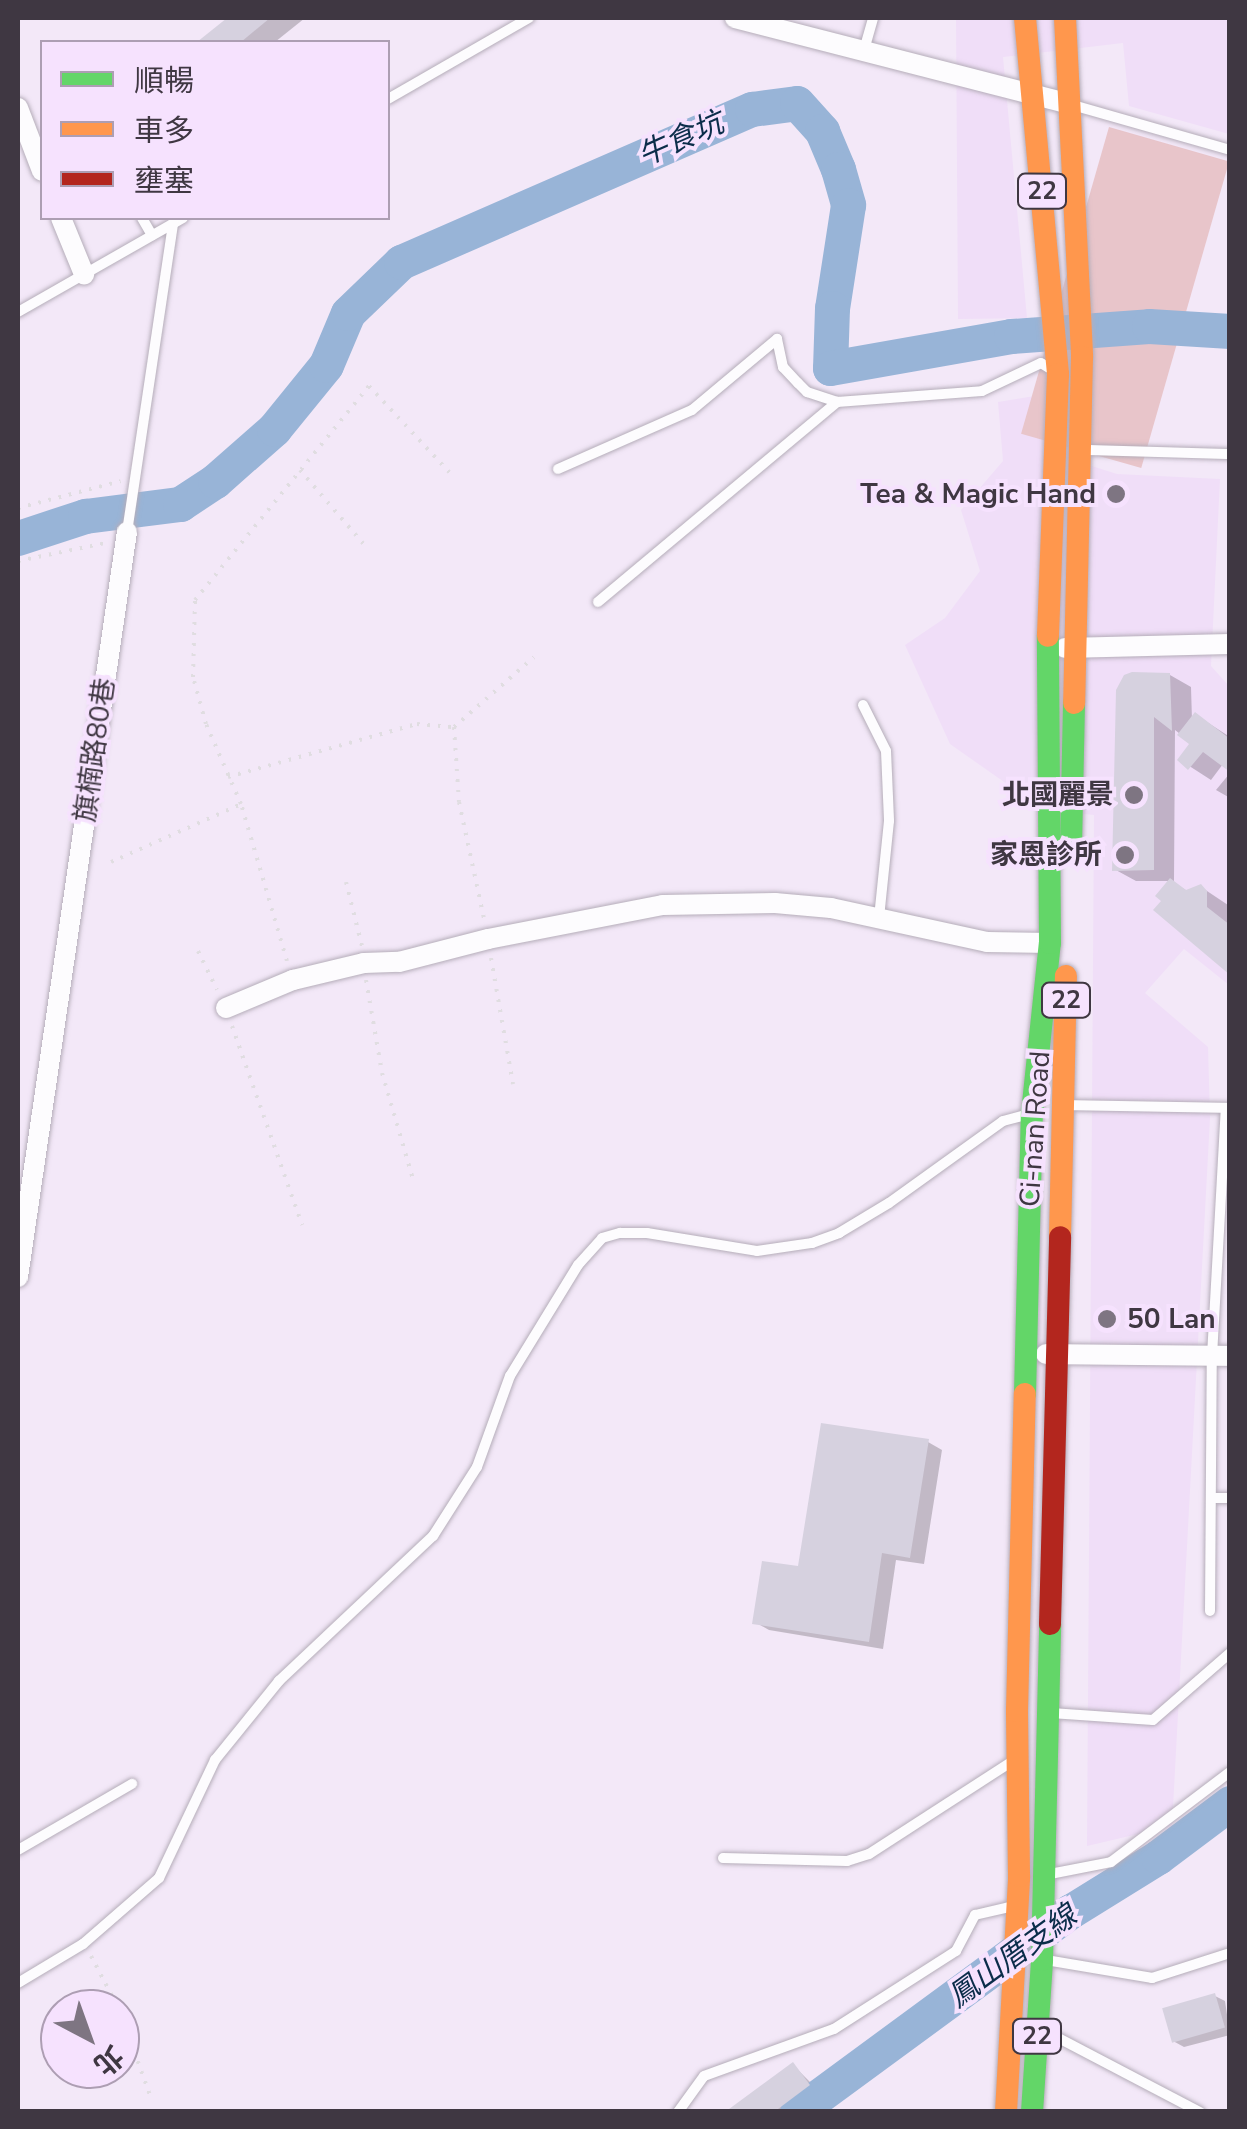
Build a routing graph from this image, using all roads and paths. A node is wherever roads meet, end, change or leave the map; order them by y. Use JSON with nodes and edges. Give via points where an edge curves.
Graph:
{"nodes":[{"id":1,"x":529,"y":18,"type":"edge"},
{"id":2,"x":735,"y":18,"type":"edge"},
{"id":3,"x":873,"y":18,"type":"edge"},
{"id":4,"x":1024,"y":18,"type":"edge"},
{"id":5,"x":1065,"y":18,"type":"edge"},
{"id":6,"x":864,"y":50,"type":"junction"},
{"id":7,"x":1030,"y":92,"type":"junction"},
{"id":8,"x":390,"y":98,"type":"edge"},
{"id":9,"x":1070,"y":104,"type":"junction"},
{"id":10,"x":18,"y":108,"type":"edge"},
{"id":11,"x":1230,"y":150,"type":"edge"},
{"id":12,"x":40,"y":166,"type":"edge"},
{"id":13,"x":62,"y":220,"type":"edge"},
{"id":14,"x":143,"y":220,"type":"edge"},
{"id":15,"x":178,"y":220,"type":"edge"},
{"id":16,"x":152,"y":235,"type":"junction"},
{"id":17,"x":84,"y":274,"type":"junction"},
{"id":18,"x":18,"y":312,"type":"edge"},
{"id":19,"x":1057,"y":363,"type":"junction"},
{"id":20,"x":836,"y":402,"type":"junction"},
{"id":21,"x":1079,"y":450,"type":"junction"},
{"id":22,"x":1230,"y":454,"type":"edge"},
{"id":23,"x":300,"y":470,"type":"junction"},
{"id":24,"x":558,"y":470,"type":"dead end"},
{"id":25,"x":451,"y":474,"type":"dead end"},
{"id":26,"x":135,"y":480,"type":"junction"},
{"id":27,"x":18,"y":508,"type":"edge"},
{"id":28,"x":126,"y":536,"type":"junction"},
{"id":29,"x":367,"y":548,"type":"dead end"},
{"id":30,"x":18,"y":561,"type":"edge"},
{"id":31,"x":598,"y":602,"type":"dead end"},
{"id":32,"x":1230,"y":644,"type":"edge"},
{"id":33,"x":1048,"y":648,"type":"junction"},
{"id":34,"x":1077,"y":648,"type":"junction"},
{"id":35,"x":534,"y":657,"type":"dead end"},
{"id":36,"x":863,"y":705,"type":"dead end"},
{"id":37,"x":454,"y":726,"type":"junction"},
{"id":38,"x":228,"y":777,"type":"junction"},
{"id":39,"x":242,"y":804,"type":"junction"},
{"id":40,"x":112,"y":862,"type":"dead end"},
{"id":41,"x":346,"y":882,"type":"dead end"},
{"id":42,"x":879,"y":920,"type":"junction"},
{"id":43,"x":488,"y":939,"type":"junction"},
{"id":44,"x":1050,"y":943,"type":"junction"},
{"id":45,"x":198,"y":952,"type":"dead end"},
{"id":46,"x":364,"y":962,"type":"junction"},
{"id":47,"x":293,"y":980,"type":"junction"},
{"id":48,"x":226,"y":1008,"type":"junction"},
{"id":49,"x":513,"y":1084,"type":"dead end"},
{"id":50,"x":1062,"y":1105,"type":"junction"},
{"id":51,"x":1228,"y":1108,"type":"edge"},
{"id":52,"x":1032,"y":1113,"type":"junction"},
{"id":53,"x":413,"y":1179,"type":"dead end"},
{"id":54,"x":302,"y":1225,"type":"dead end"},
{"id":55,"x":18,"y":1277,"type":"edge"},
{"id":56,"x":1055,"y":1353,"type":"junction"},
{"id":57,"x":1024,"y":1356,"type":"junction"},
{"id":58,"x":1221,"y":1356,"type":"edge"},
{"id":59,"x":1211,"y":1498,"type":"junction"},
{"id":60,"x":1230,"y":1498,"type":"edge"},
{"id":61,"x":1210,"y":1611,"type":"dead end"},
{"id":62,"x":1230,"y":1652,"type":"edge"},
{"id":63,"x":1018,"y":1711,"type":"junction"},
{"id":64,"x":1046,"y":1712,"type":"junction"},
{"id":65,"x":1018,"y":1758,"type":"junction"},
{"id":66,"x":1230,"y":1772,"type":"edge"},
{"id":67,"x":132,"y":1784,"type":"dead end"},
{"id":68,"x":18,"y":1850,"type":"edge"},
{"id":69,"x":724,"y":1858,"type":"dead end"},
{"id":70,"x":1019,"y":1876,"type":"junction"},
{"id":71,"x":1043,"y":1882,"type":"junction"},
{"id":72,"x":1016,"y":1906,"type":"junction"},
{"id":73,"x":83,"y":1944,"type":"junction"},
{"id":74,"x":1230,"y":1952,"type":"edge"},
{"id":75,"x":1042,"y":1960,"type":"junction"},
{"id":76,"x":18,"y":1983,"type":"edge"},
{"id":77,"x":108,"y":1989,"type":"edge"},
{"id":78,"x":1038,"y":2028,"type":"junction"},
{"id":79,"x":140,"y":2067,"type":"edge"},
{"id":80,"x":151,"y":2098,"type":"dead end"},
{"id":81,"x":678,"y":2112,"type":"edge"},
{"id":82,"x":1006,"y":2112,"type":"edge"},
{"id":83,"x":1032,"y":2112,"type":"edge"},
{"id":84,"x":1200,"y":2112,"type":"edge"}],
"edges":[{"from":1,"to":8,"type":"lane"},
{"from":2,"to":6,"type":"street"},
{"from":3,"to":6,"type":"lane"},
{"from":4,"to":7,"type":"main road","number":"22"},
{"from":5,"to":9,"type":"main road","number":"22"},
{"from":6,"to":7,"type":"street"},
{"from":7,"to":9,"type":"street"},
{"from":7,"to":19,"type":"main road","number":"22"},
{"from":9,"to":11,"type":"lane"},
{"from":9,"to":21,"type":"main road","name":"Ci-nan Road","number":"22","via":[[1082,356]]},
{"from":10,"to":12,"type":"street"},
{"from":13,"to":17,"type":"street"},
{"from":14,"to":16,"type":"lane"},
{"from":15,"to":16,"type":"lane"},
{"from":15,"to":26,"type":"lane","name":"旗楠路80巷"},
{"from":16,"to":17,"type":"lane"},
{"from":17,"to":18,"type":"lane"},
{"from":19,"to":20,"type":"lane","via":[[1041,363],[982,391]]},
{"from":19,"to":33,"type":"main road","name":"Ci-nan Road","number":"22"},
{"from":20,"to":24,"type":"lane","via":[[798,384],[783,366],[777,339],[692,410]]},
{"from":20,"to":31,"type":"lane"},
{"from":21,"to":22,"type":"lane"},
{"from":21,"to":34,"type":"main road","name":"Ci-nan Road","number":"22"},
{"from":23,"to":25,"type":"path","via":[[369,386]]},
{"from":23,"to":29,"type":"path"},
{"from":23,"to":38,"type":"path","via":[[195,600],[192,677]]},
{"from":26,"to":27,"type":"path"},
{"from":26,"to":28,"type":"lane","name":"旗楠路80巷"},
{"from":28,"to":30,"type":"path"},
{"from":28,"to":55,"type":"street","name":"旗楠路80巷"},
{"from":32,"to":34,"type":"street"},
{"from":33,"to":34,"type":"street"},
{"from":33,"to":44,"type":"main road","name":"Ci-nan Road","number":"22"},
{"from":34,"to":50,"type":"main road","name":"Ci-nan Road","number":"22"},
{"from":35,"to":37,"type":"path"},
{"from":36,"to":42,"type":"lane","via":[[886,751],[889,821]]},
{"from":37,"to":38,"type":"path","via":[[417,724]]},
{"from":37,"to":43,"type":"path","via":[[459,802]]},
{"from":38,"to":39,"type":"path"},
{"from":39,"to":40,"type":"path"},
{"from":39,"to":47,"type":"path"},
{"from":41,"to":46,"type":"path"},
{"from":42,"to":43,"type":"street","via":[[775,903],[663,905]]},
{"from":42,"to":44,"type":"street","via":[[987,942]]},
{"from":43,"to":46,"type":"street","via":[[399,962]]},
{"from":43,"to":49,"type":"path"},
{"from":44,"to":52,"type":"main road","name":"Ci-nan Road","number":"22"},
{"from":45,"to":48,"type":"path"},
{"from":46,"to":47,"type":"street"},
{"from":46,"to":53,"type":"path","via":[[382,1073]]},
{"from":47,"to":48,"type":"street"},
{"from":48,"to":54,"type":"path"},
{"from":50,"to":51,"type":"lane"},
{"from":50,"to":52,"type":"lane"},
{"from":50,"to":56,"type":"main road","name":"Ci-nan Road","number":"22"},
{"from":51,"to":58,"type":"lane"},
{"from":52,"to":57,"type":"main road","name":"Ci-nan Road","number":"22"},
{"from":52,"to":73,"type":"lane","via":[[1004,1121],[889,1204],[812,1243],[758,1251],[647,1233],[602,1238],[510,1376],[477,1467],[433,1536],[279,1681],[216,1760],[159,1878]]},
{"from":56,"to":57,"type":"street"},
{"from":56,"to":58,"type":"street"},
{"from":56,"to":64,"type":"main road","name":"Ci-nan Road","number":"22"},
{"from":57,"to":63,"type":"main road","name":"Ci-nan Road","number":"22"},
{"from":58,"to":59,"type":"lane"},
{"from":59,"to":60,"type":"lane"},
{"from":59,"to":61,"type":"lane"},
{"from":62,"to":64,"type":"lane","via":[[1152,1720]]},
{"from":63,"to":64,"type":"lane"},
{"from":63,"to":65,"type":"main road","name":"Ci-nan Road","number":"22"},
{"from":64,"to":71,"type":"main road","name":"Ci-nan Road","number":"22"},
{"from":65,"to":69,"type":"lane","via":[[869,1854],[846,1861]]},
{"from":65,"to":70,"type":"main road","name":"Ci-nan Road","number":"22"},
{"from":66,"to":71,"type":"lane","via":[[1111,1862]]},
{"from":67,"to":68,"type":"lane"},
{"from":70,"to":71,"type":"lane"},
{"from":70,"to":72,"type":"main road","name":"Ci-nan Road","number":"22"},
{"from":71,"to":75,"type":"main road","number":"22"},
{"from":72,"to":81,"type":"lane","via":[[975,1915],[956,1951],[834,2028],[704,2076]]},
{"from":72,"to":82,"type":"main road","number":"22"},
{"from":73,"to":76,"type":"lane"},
{"from":73,"to":77,"type":"path"},
{"from":74,"to":75,"type":"lane","via":[[1152,1978]]},
{"from":75,"to":78,"type":"main road","number":"22"},
{"from":78,"to":83,"type":"main road","number":"22"},
{"from":78,"to":84,"type":"lane"},
{"from":79,"to":80,"type":"path"}]}
